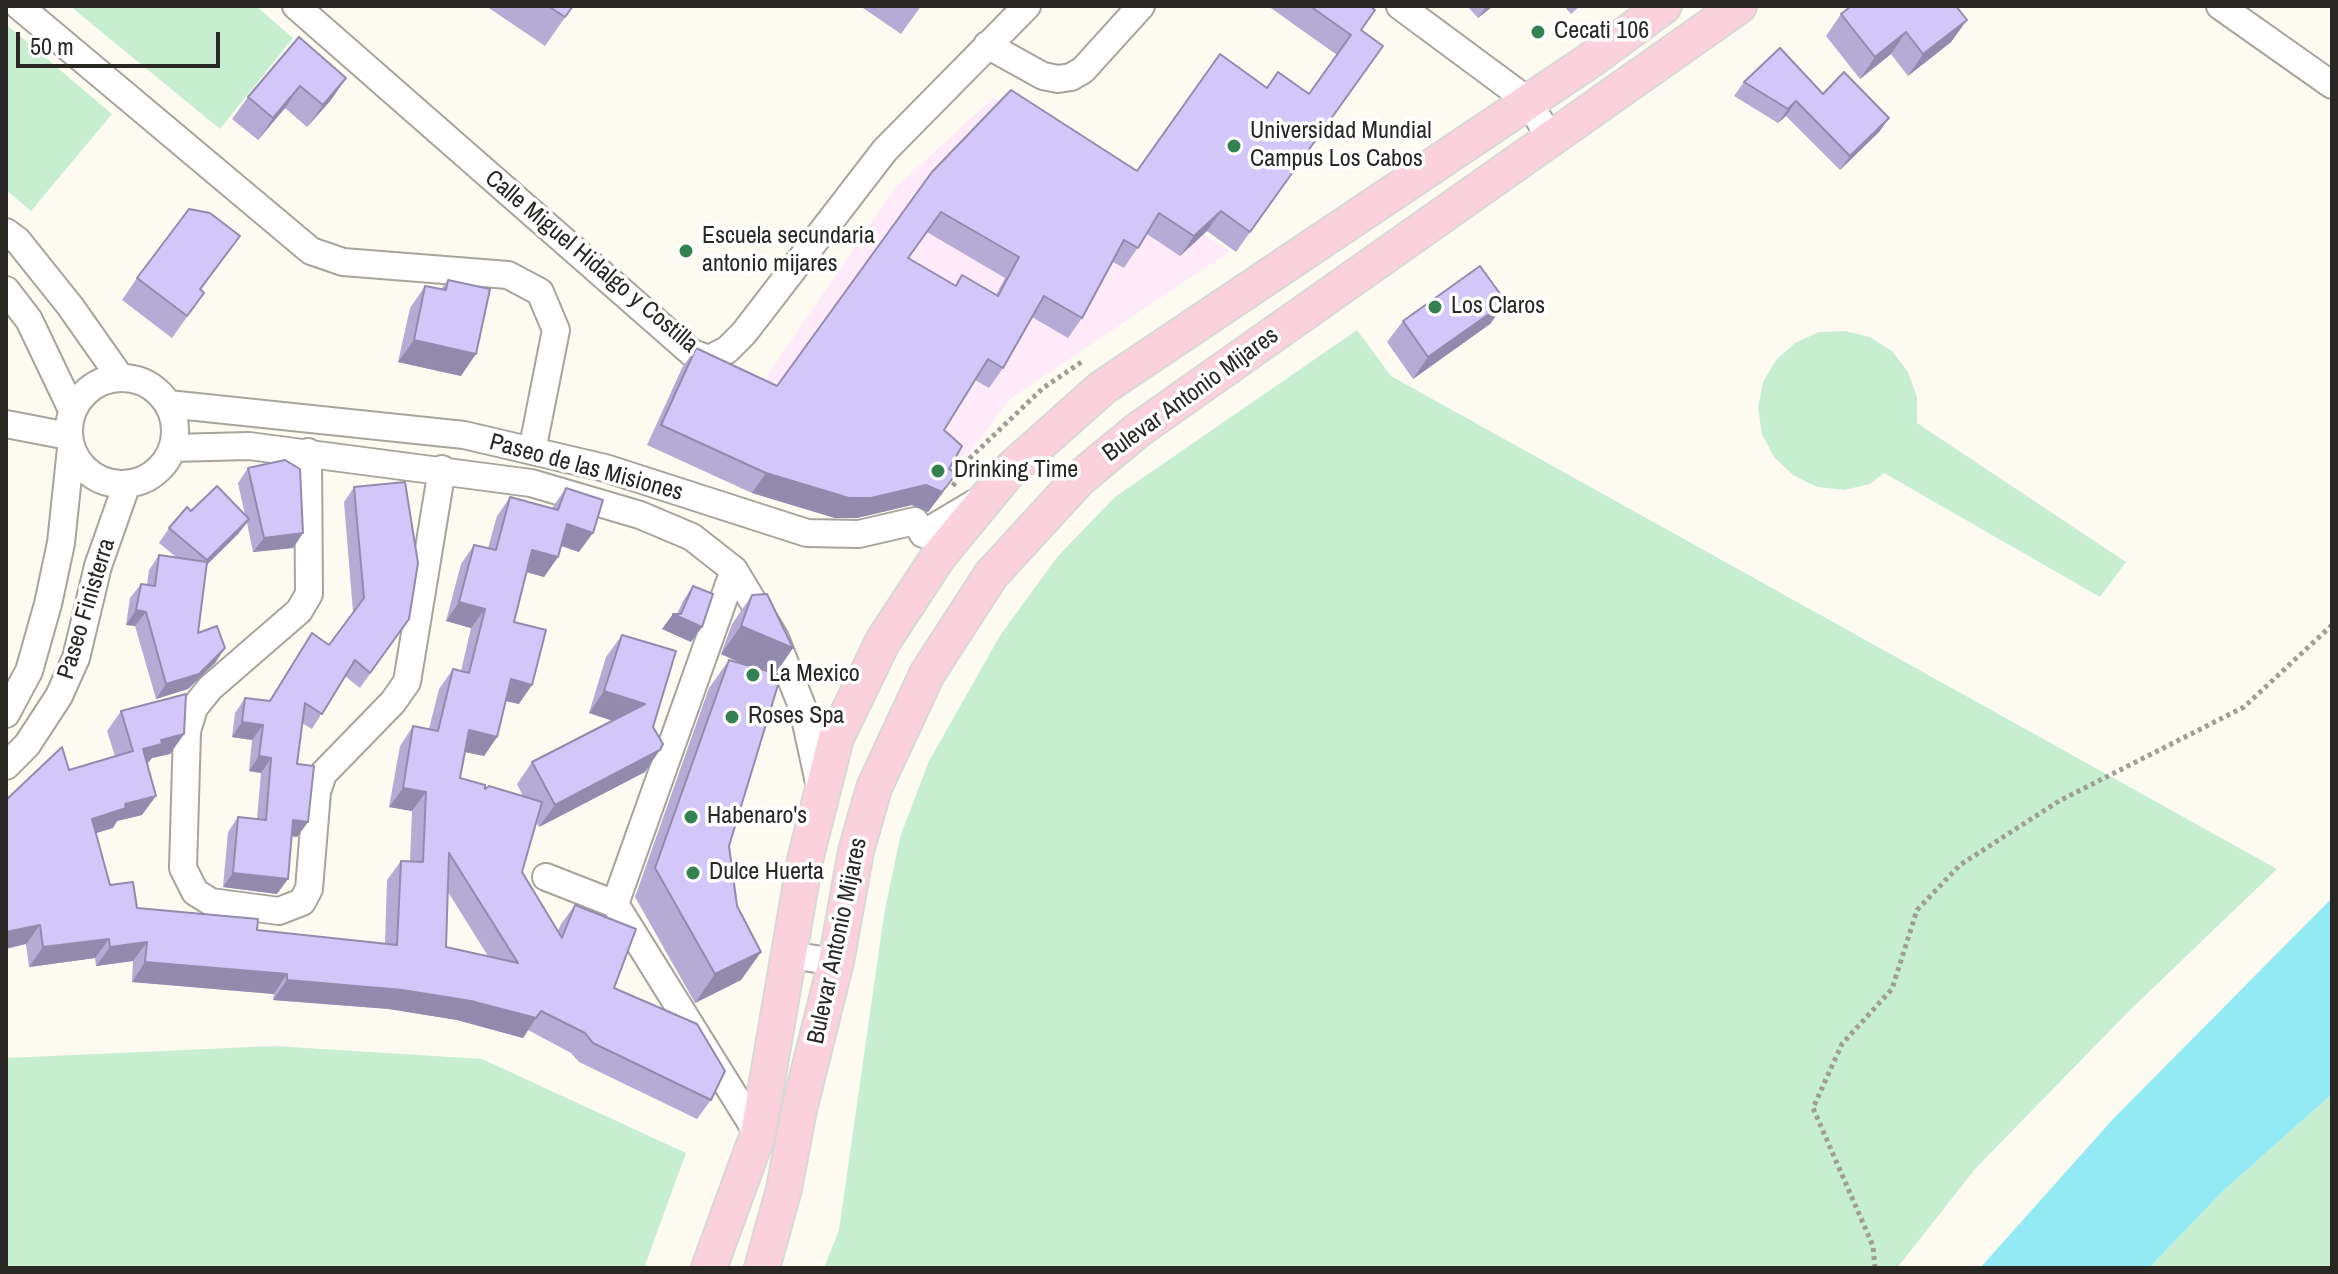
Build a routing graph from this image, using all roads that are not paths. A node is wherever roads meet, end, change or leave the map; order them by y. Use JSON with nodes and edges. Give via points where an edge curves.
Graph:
{"nodes":[{"id":1,"x":19,"y":6,"type":"edge"},
{"id":2,"x":296,"y":6,"type":"edge"},
{"id":3,"x":1027,"y":6,"type":"edge"},
{"id":4,"x":1141,"y":6,"type":"edge"},
{"id":5,"x":1400,"y":6,"type":"edge"},
{"id":6,"x":1664,"y":6,"type":"edge"},
{"id":7,"x":1739,"y":6,"type":"edge"},
{"id":8,"x":2220,"y":6,"type":"edge"},
{"id":9,"x":987,"y":45,"type":"junction"},
{"id":10,"x":2332,"y":85,"type":"edge"},
{"id":11,"x":1527,"y":100,"type":"junction"},
{"id":12,"x":1551,"y":139,"type":"junction"},
{"id":13,"x":6,"y":232,"type":"edge"},
{"id":14,"x":6,"y":290,"type":"edge"},
{"id":15,"x":120,"y":377,"type":"junction"},
{"id":16,"x":168,"y":404,"type":"junction"},
{"id":17,"x":72,"y":410,"type":"junction"},
{"id":18,"x":6,"y":424,"type":"edge"},
{"id":19,"x":70,"y":442,"type":"junction"},
{"id":20,"x":172,"y":448,"type":"junction"},
{"id":21,"x":532,"y":451,"type":"junction"},
{"id":22,"x":308,"y":452,"type":"junction"},
{"id":23,"x":442,"y":469,"type":"junction"},
{"id":24,"x":127,"y":484,"type":"junction"},
{"id":25,"x":982,"y":499,"type":"junction"},
{"id":26,"x":734,"y":570,"type":"junction"},
{"id":27,"x":6,"y":714,"type":"edge"},
{"id":28,"x":6,"y":766,"type":"edge"},
{"id":29,"x":820,"y":789,"type":"junction"},
{"id":30,"x":546,"y":877,"type":"dead end"},
{"id":31,"x":615,"y":904,"type":"junction"},
{"id":32,"x":789,"y":955,"type":"junction"},
{"id":33,"x":836,"y":962,"type":"junction"},
{"id":34,"x":758,"y":1134,"type":"junction"},
{"id":35,"x":709,"y":1268,"type":"edge"},
{"id":36,"x":762,"y":1268,"type":"edge"}],
"edges":[{"from":1,"to":21,"type":"street","via":[[311,251],[343,262],[508,275],[540,292],[556,330]]},
{"from":2,"to":9,"type":"street","name":"Calle Miguel Hidalgo y Costilla","via":[[692,353],[709,359],[744,333],[885,150]]},
{"from":3,"to":9,"type":"street","name":"Calle Miguel Hidalgo y Costilla"},
{"from":4,"to":9,"type":"street","via":[[1071,77],[1043,76]]},
{"from":5,"to":11,"type":"street"},
{"from":6,"to":11,"type":"main road","name":"Bulevar Antonio Mijares"},
{"from":7,"to":12,"type":"main road","name":"Bulevar Antonio Mijares"},
{"from":8,"to":10,"type":"street"},
{"from":11,"to":12,"type":"street"},
{"from":11,"to":25,"type":"main road","name":"Bulevar Antonio Mijares","via":[[1102,388]]},
{"from":12,"to":33,"type":"main road","name":"Bulevar Antonio Mijares","via":[[1129,436],[1080,478],[999,565],[927,674],[874,788],[856,851]]},
{"from":13,"to":15,"type":"street","via":[[70,306]]},
{"from":14,"to":17,"type":"street","via":[[29,320]]},
{"from":15,"to":16,"type":"street","via":[[147,384]]},
{"from":15,"to":17,"type":"street","via":[[100,382]]},
{"from":16,"to":20,"type":"street","via":[[175,425]]},
{"from":16,"to":21,"type":"street","name":"Paseo de las Misiones","via":[[464,435]]},
{"from":17,"to":19,"type":"street"},
{"from":18,"to":19,"type":"street"},
{"from":19,"to":24,"type":"street","via":[[83,468],[104,481]]},
{"from":19,"to":27,"type":"street","name":"Paseo Finisterra","via":[[61,543],[48,604],[29,671]]},
{"from":20,"to":22,"type":"street","name":"Paseo de las Misiones","via":[[249,446]]},
{"from":20,"to":24,"type":"street","via":[[163,466]]},
{"from":21,"to":25,"type":"street","name":"Paseo de las Misiones","via":[[605,468],[807,533],[859,534],[915,521],[923,534]]},
{"from":22,"to":23,"type":"street","name":"Paseo de las Misiones"},
{"from":22,"to":23,"type":"street","via":[[309,594],[299,611],[210,688],[194,708],[187,731],[183,868],[195,892],[211,902],[279,911],[302,902],[309,889],[323,774],[407,682]]},
{"from":23,"to":26,"type":"street","name":"Paseo de las Misiones","via":[[531,483],[640,515],[692,537]]},
{"from":24,"to":28,"type":"street","name":"Paseo Finisterra","via":[[98,566],[76,658],[51,708]]},
{"from":25,"to":29,"type":"main road","name":"Bulevar Antonio Mijares","via":[[883,641],[836,738]]},
{"from":26,"to":29,"type":"street","name":"Paseo de las Misiones","via":[[775,638],[803,709]]},
{"from":26,"to":31,"type":"street"},
{"from":29,"to":32,"type":"main road","name":"Bulevar Antonio Mijares"},
{"from":30,"to":31,"type":"street"},
{"from":31,"to":34,"type":"street"},
{"from":32,"to":33,"type":"street"},
{"from":32,"to":34,"type":"main road","name":"Bulevar Antonio Mijares"},
{"from":33,"to":36,"type":"main road","name":"Bulevar Antonio Mijares"},
{"from":34,"to":35,"type":"main road","name":"Bulevar Antonio Mijares"}]}
